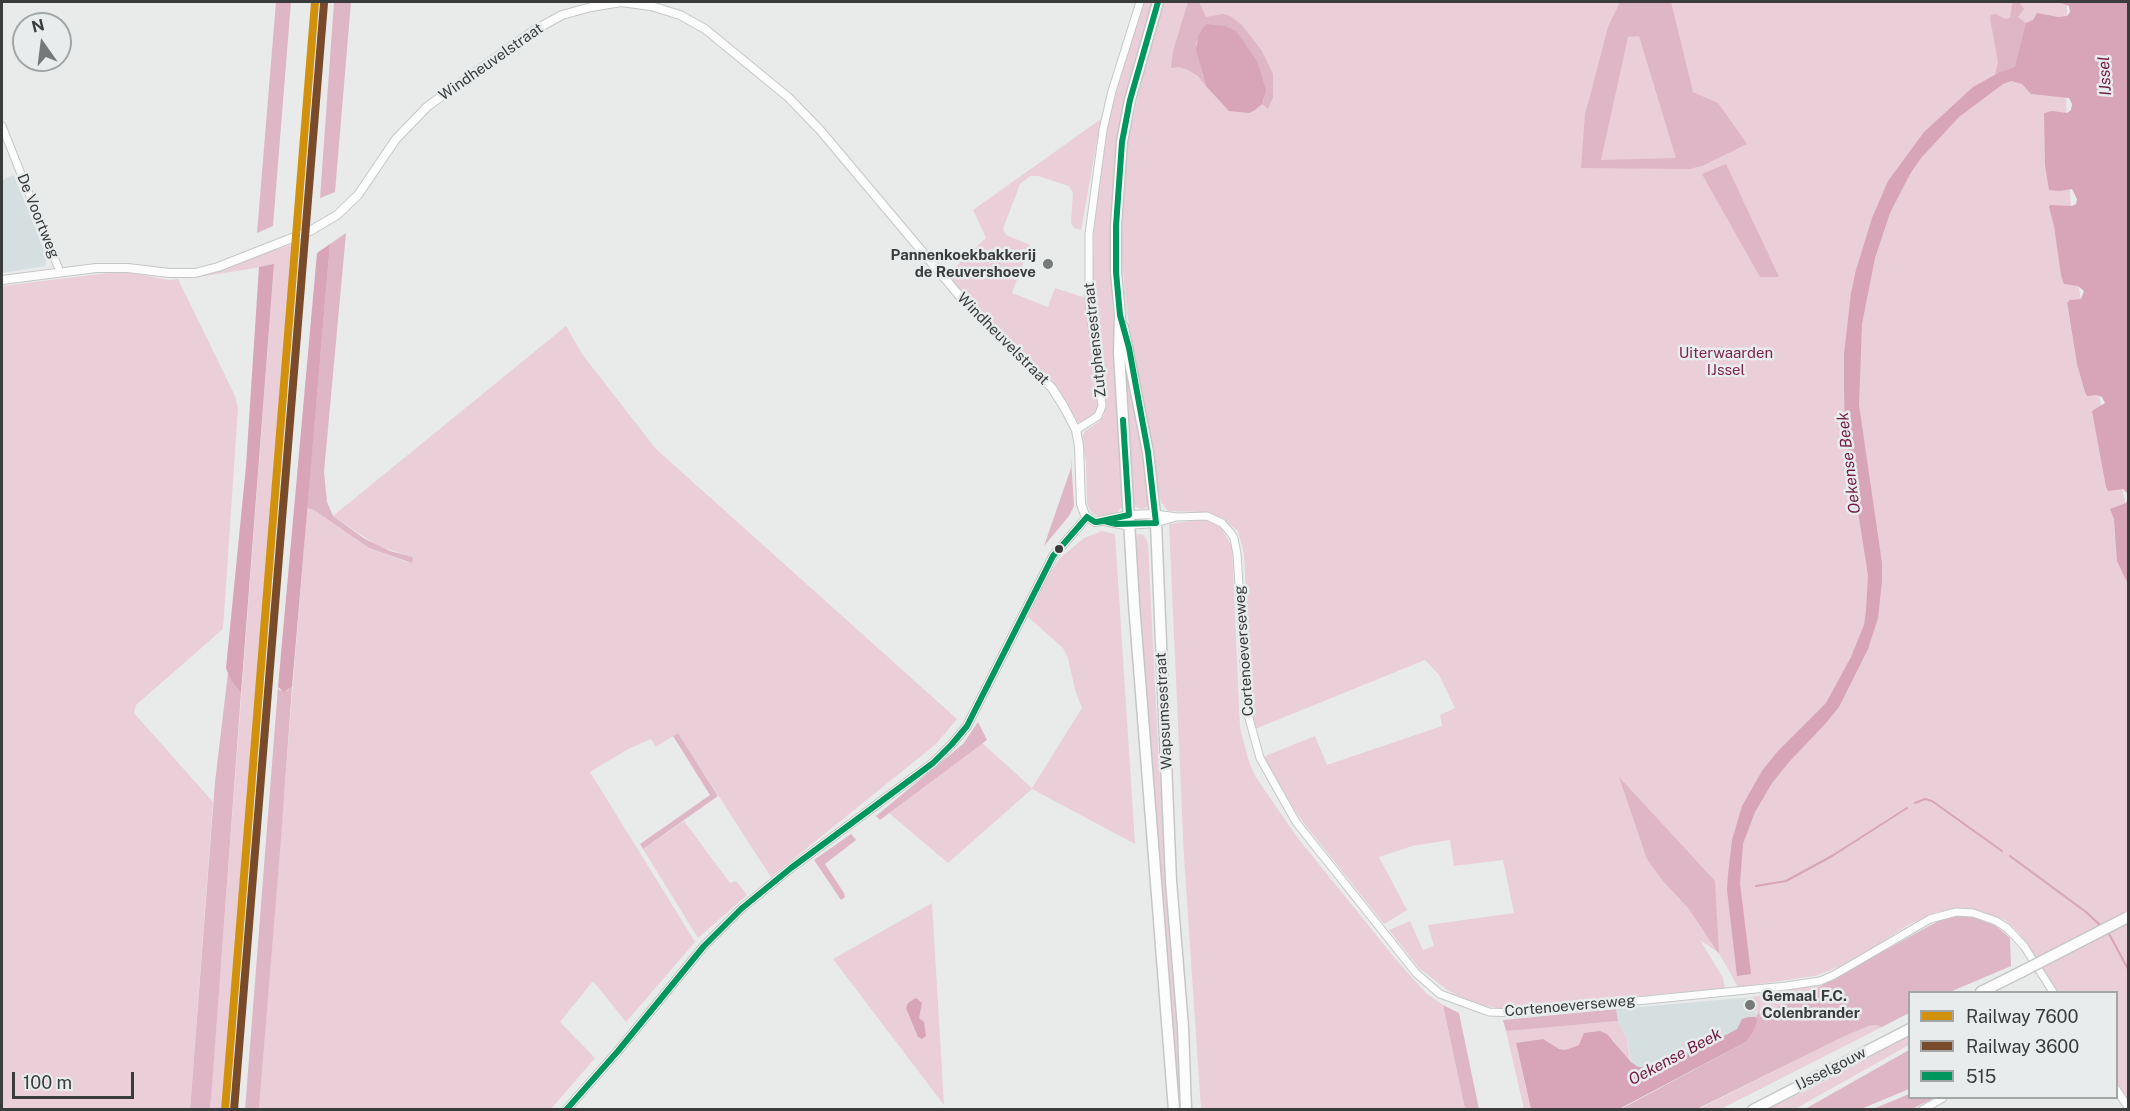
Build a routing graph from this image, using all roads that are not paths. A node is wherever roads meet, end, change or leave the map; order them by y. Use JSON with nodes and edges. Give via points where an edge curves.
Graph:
{"nodes":[{"id":1,"x":612,"y":2,"type":"edge"},
{"id":2,"x":1140,"y":2,"type":"edge"},
{"id":3,"x":1158,"y":2,"type":"edge"},
{"id":4,"x":2,"y":126,"type":"edge"},
{"id":5,"x":60,"y":272,"type":"junction"},
{"id":6,"x":2,"y":280,"type":"edge"},
{"id":7,"x":1120,"y":315,"type":"junction"},
{"id":8,"x":1076,"y":430,"type":"junction"},
{"id":9,"x":1087,"y":517,"type":"junction"},
{"id":10,"x":1155,"y":519,"type":"junction"},
{"id":11,"x":1129,"y":520,"type":"junction"},
{"id":12,"x":2128,"y":917,"type":"edge"},
{"id":13,"x":1985,"y":991,"type":"edge"},
{"id":14,"x":2053,"y":991,"type":"edge"},
{"id":15,"x":1908,"y":1030,"type":"edge"},
{"id":16,"x":2118,"y":1092,"type":"edge"},
{"id":17,"x":1941,"y":1099,"type":"edge"},
{"id":18,"x":2128,"y":1107,"type":"edge"},
{"id":19,"x":566,"y":1110,"type":"edge"},
{"id":20,"x":1174,"y":1110,"type":"edge"},
{"id":21,"x":1186,"y":1110,"type":"edge"},
{"id":22,"x":1753,"y":1110,"type":"edge"},
{"id":23,"x":1922,"y":1110,"type":"edge"}],
"edges":[{"from":1,"to":5,"type":"street","name":"Windheuvelstraat","via":[[546,22],[428,106],[396,139],[353,200],[310,231],[195,273],[115,267]]},
{"from":1,"to":8,"type":"street","name":"Windheuvelstraat","via":[[651,6],[692,21],[788,97],[963,300],[1052,388]]},
{"from":2,"to":8,"type":"street","name":"Zutphensestraat","via":[[1103,130],[1089,234],[1089,300],[1102,406],[1098,416]]},
{"from":3,"to":7,"type":"main road","name":"Wapsumsestraat","via":[[1122,142],[1116,226]]},
{"from":4,"to":5,"type":"street","name":"De Voortweg"},
{"from":5,"to":6,"type":"street","name":"Windheuvelstraat"},
{"from":7,"to":10,"type":"main road","name":"Wapsumsestraat","via":[[1152,475]]},
{"from":7,"to":11,"type":"main road","name":"Wapsumsestraat"},
{"from":8,"to":9,"type":"street","via":[[1081,504]]},
{"from":9,"to":11,"type":"street","name":"Cortenoeverseweg","via":[[1095,522]]},
{"from":9,"to":19,"type":"street","via":[[1053,556],[968,726],[933,763],[741,909],[704,946]]},
{"from":10,"to":11,"type":"street","name":"Cortenoeverseweg"},
{"from":10,"to":14,"type":"street","name":"Cortenoeverseweg","via":[[1201,515],[1226,527],[1234,538],[1247,711],[1257,752],[1296,822],[1416,973],[1440,994],[1489,1012],[1517,1013],[1820,981],[1930,919],[1956,912],[1985,917],[2012,932]]},
{"from":10,"to":21,"type":"main road","name":"Wapsumsestraat"},
{"from":11,"to":20,"type":"main road","name":"Wapsumsestraat"},
{"from":12,"to":13,"type":"main road","bridge":true},
{"from":15,"to":22,"type":"main road","name":"IJsselgouw"},
{"from":16,"to":18,"type":"street"},
{"from":17,"to":23,"type":"street"}]}
